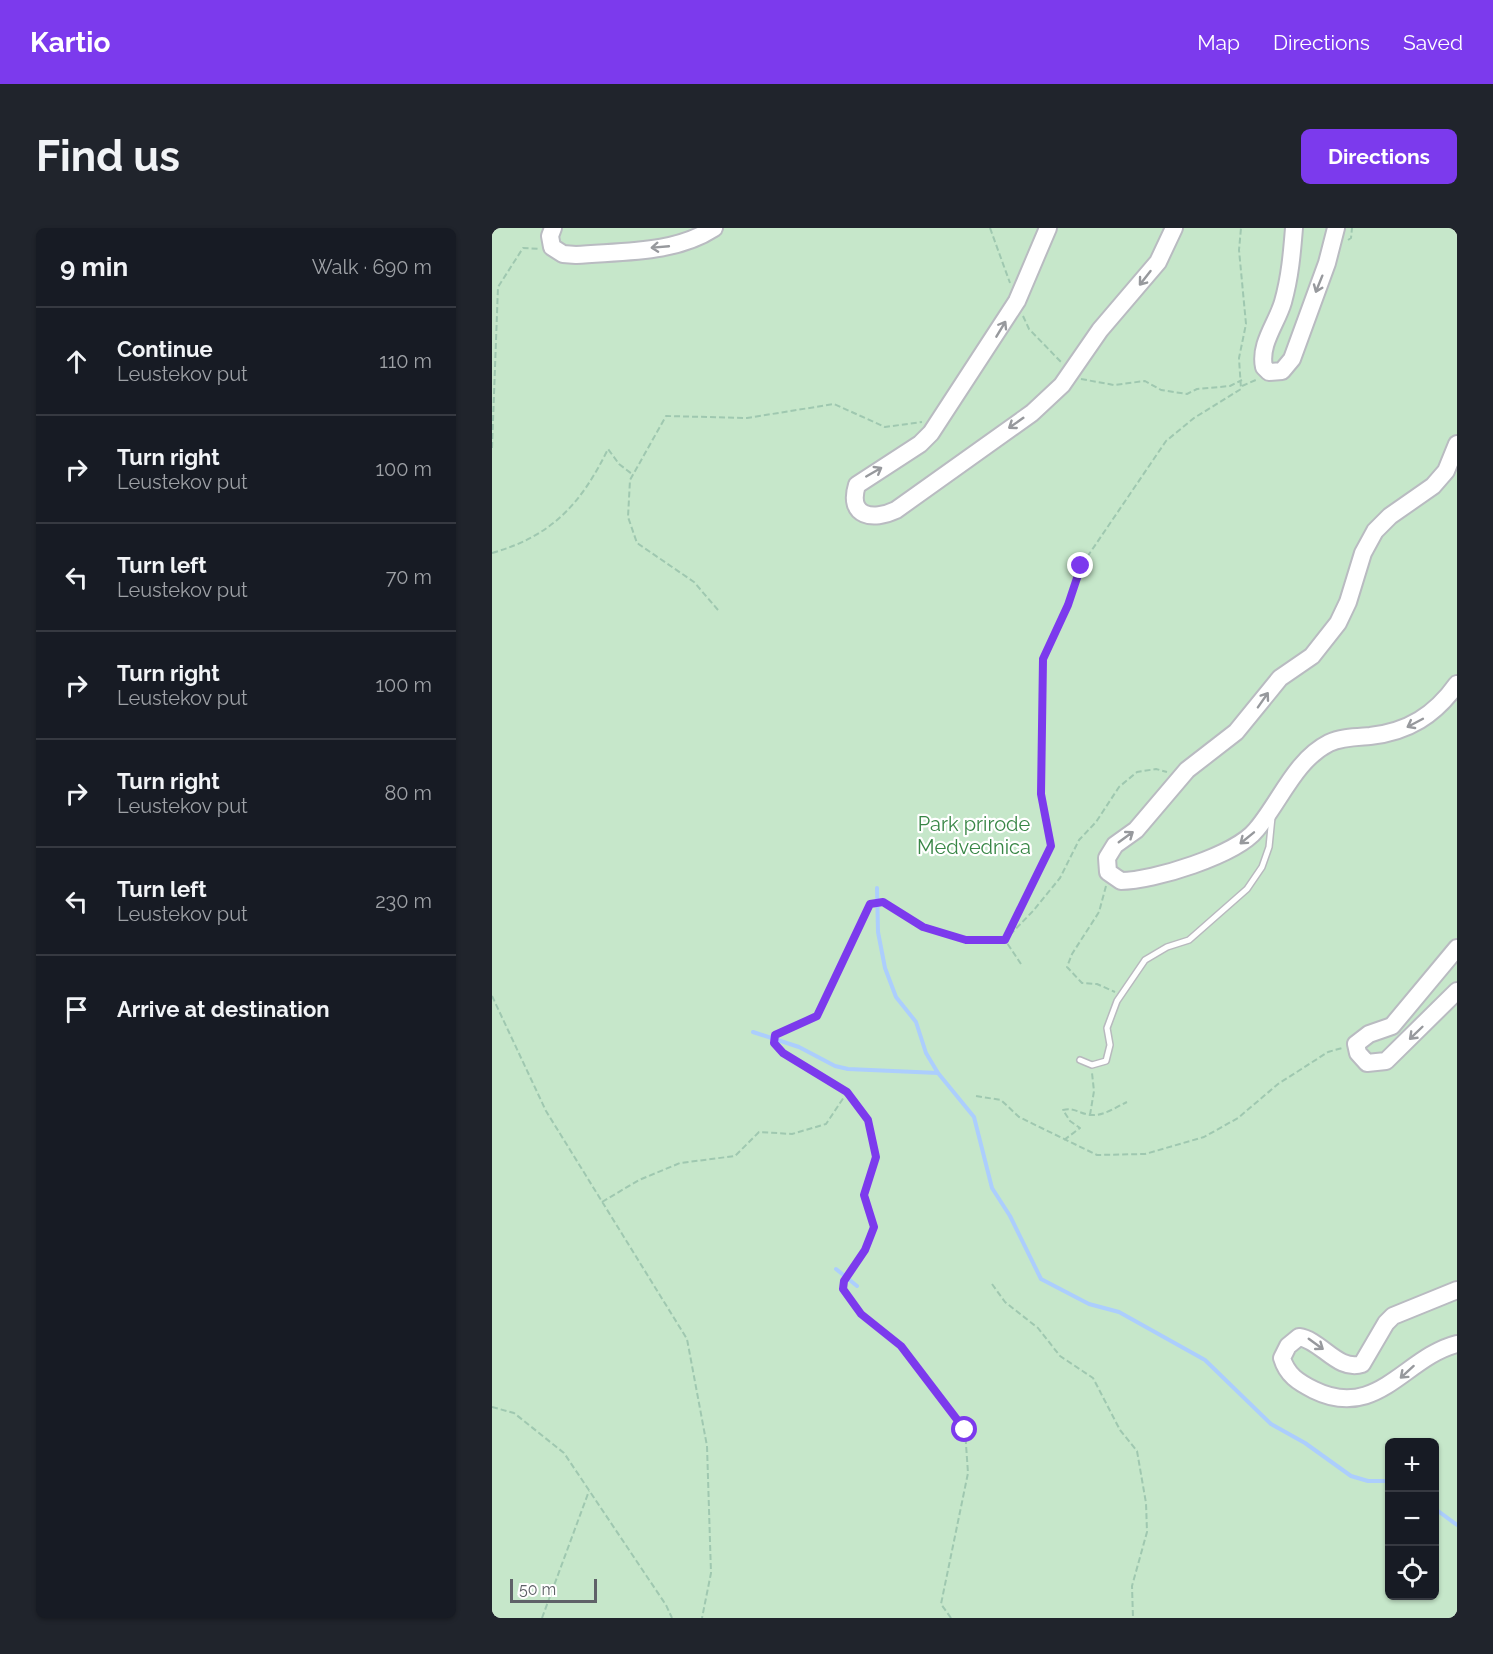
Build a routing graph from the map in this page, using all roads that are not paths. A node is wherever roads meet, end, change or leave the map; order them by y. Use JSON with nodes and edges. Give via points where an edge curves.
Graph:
{"nodes":[{"id":1,"x":553,"y":228,"type":"edge"},
{"id":2,"x":714,"y":228,"type":"edge"},
{"id":3,"x":1048,"y":228,"type":"edge"},
{"id":4,"x":1174,"y":228,"type":"edge"},
{"id":5,"x":1294,"y":228,"type":"edge"},
{"id":6,"x":1336,"y":228,"type":"edge"},
{"id":7,"x":1457,"y":444,"type":"edge"},
{"id":8,"x":1457,"y":684,"type":"edge"},
{"id":9,"x":1273,"y":807,"type":"junction"},
{"id":10,"x":1457,"y":948,"type":"edge"},
{"id":11,"x":1457,"y":992,"type":"edge"},
{"id":12,"x":1080,"y":1060,"type":"dead end"},
{"id":13,"x":1457,"y":1290,"type":"edge"},
{"id":14,"x":1457,"y":1344,"type":"edge"}],
"edges":[{"from":2,"to":1,"type":"main road","one_way":true,"via":[[677,246],[576,255],[555,250],[550,236]]},
{"from":4,"to":3,"type":"main road","one_way":true,"via":[[1158,261],[1100,330],[1062,385],[1032,412],[896,510],[882,517],[860,511],[854,493],[857,485],[920,444],[944,415],[1017,302]]},
{"from":6,"to":5,"type":"main road","one_way":true,"via":[[1328,263],[1292,359],[1281,371],[1266,370],[1264,349],[1284,300]]},
{"from":9,"to":7,"type":"main road","one_way":true,"via":[[1255,831],[1223,853],[1141,879],[1121,881],[1110,875],[1106,863],[1110,851],[1136,830],[1206,754],[1236,732],[1280,678],[1312,656],[1338,623],[1375,531],[1433,486],[1446,471]]},
{"from":8,"to":9,"type":"main road","one_way":true,"via":[[1446,700],[1416,723],[1385,734],[1329,743],[1300,768]]},
{"from":9,"to":12,"type":"lane","via":[[1269,847],[1247,890],[1190,940],[1145,960],[1112,1010],[1106,1061],[1092,1065]]},
{"from":11,"to":10,"type":"main road","one_way":true,"via":[[1386,1061],[1367,1063],[1358,1053],[1356,1044],[1369,1034],[1392,1026]]},
{"from":14,"to":13,"type":"main road","one_way":true,"via":[[1422,1359],[1396,1382],[1356,1397],[1320,1393],[1302,1384],[1286,1370],[1282,1358],[1299,1337],[1307,1338],[1349,1365],[1362,1364],[1393,1316]]}]}
